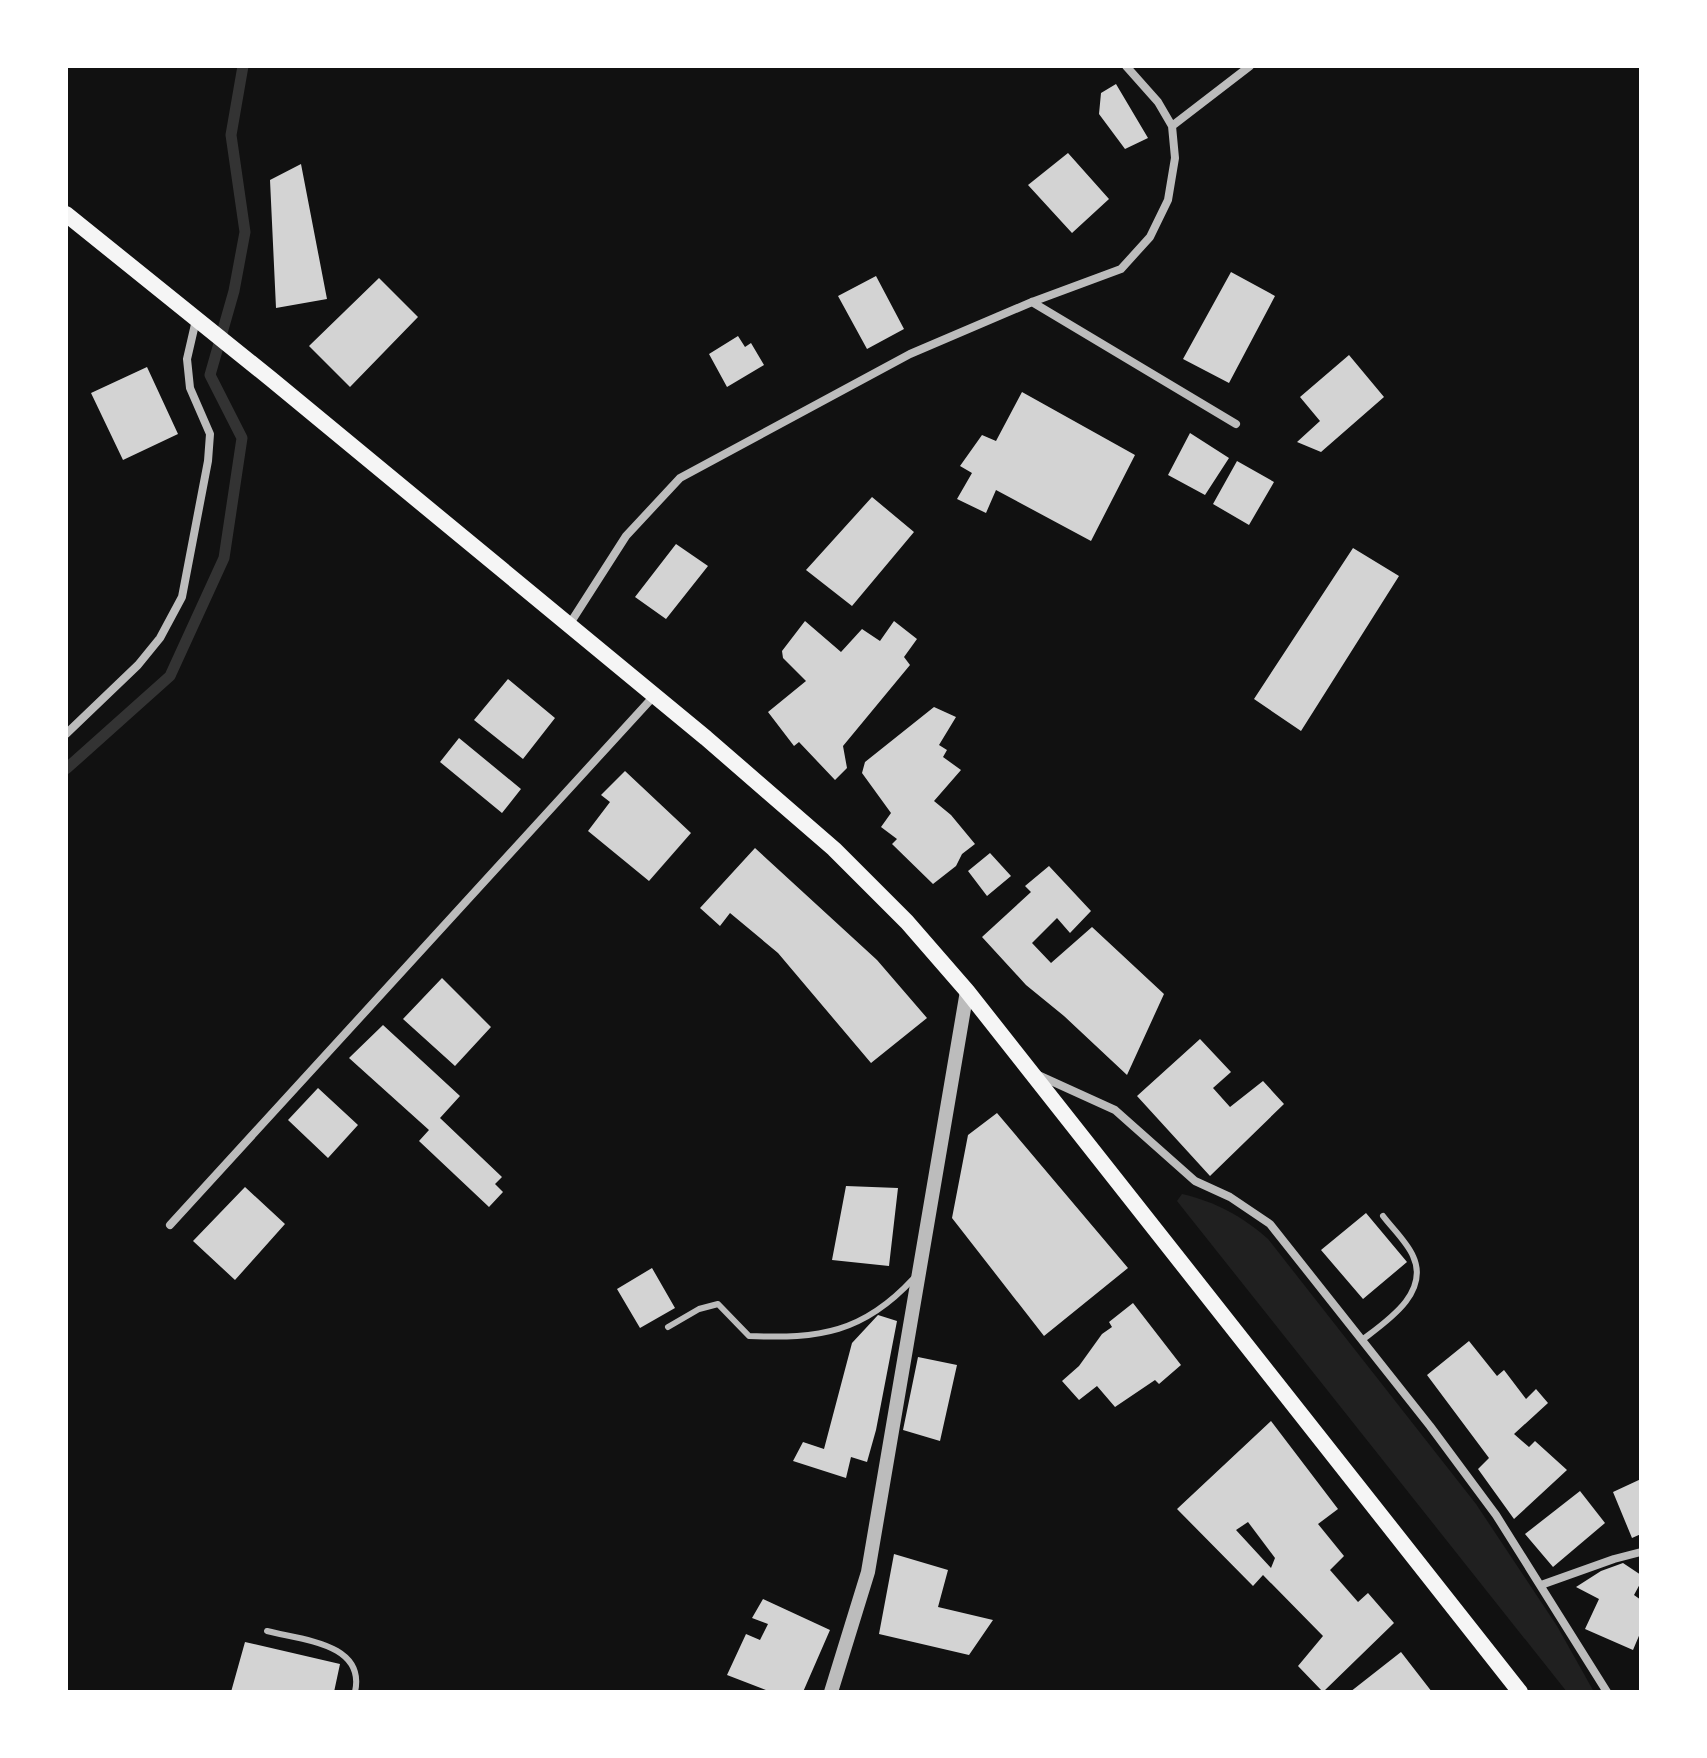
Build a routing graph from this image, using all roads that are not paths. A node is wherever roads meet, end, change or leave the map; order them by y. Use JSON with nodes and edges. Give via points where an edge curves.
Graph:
{"nodes":[{"id":1,"x":1126,"y":66,"type":"edge"},
{"id":2,"x":1250,"y":66,"type":"edge"},
{"id":3,"x":1172,"y":126,"type":"junction"},
{"id":4,"x":66,"y":214,"type":"edge"},
{"id":5,"x":1032,"y":302,"type":"junction"},
{"id":6,"x":202,"y":324,"type":"junction"},
{"id":7,"x":1236,"y":424,"type":"dead end"},
{"id":8,"x":568,"y":626,"type":"junction"},
{"id":9,"x":654,"y":696,"type":"junction"},
{"id":10,"x":66,"y":734,"type":"edge"},
{"id":11,"x":967,"y":991,"type":"junction"},
{"id":12,"x":1030,"y":1072,"type":"junction"},
{"id":13,"x":1383,"y":1216,"type":"dead end"},
{"id":14,"x":170,"y":1225,"type":"dead end"},
{"id":15,"x":919,"y":1273,"type":"junction"},
{"id":16,"x":668,"y":1327,"type":"dead end"},
{"id":17,"x":1362,"y":1340,"type":"junction"},
{"id":18,"x":1641,"y":1552,"type":"edge"},
{"id":19,"x":1541,"y":1585,"type":"junction"},
{"id":20,"x":267,"y":1631,"type":"dead end"},
{"id":21,"x":355,"y":1692,"type":"edge"},
{"id":22,"x":831,"y":1692,"type":"edge"},
{"id":23,"x":1520,"y":1692,"type":"edge"},
{"id":24,"x":1607,"y":1692,"type":"edge"}],
"edges":[{"from":1,"to":3,"type":"street"},
{"from":2,"to":3,"type":"street"},
{"from":3,"to":5,"type":"street","via":[[1175,158],[1168,200],[1150,237],[1121,269]]},
{"from":4,"to":6,"type":"main road"},
{"from":5,"to":7,"type":"street"},
{"from":5,"to":8,"type":"street","via":[[910,354],[680,478],[626,536]]},
{"from":6,"to":8,"type":"main road"},
{"from":6,"to":10,"type":"street","via":[[187,359],[188,374],[210,434],[182,597],[138,665]]},
{"from":8,"to":9,"type":"main road"},
{"from":9,"to":11,"type":"main road","via":[[834,849]]},
{"from":9,"to":14,"type":"street"},
{"from":11,"to":12,"type":"main road"},
{"from":11,"to":15,"type":"street"},
{"from":12,"to":17,"type":"street","via":[[1115,1110],[1195,1181],[1270,1224]]},
{"from":12,"to":23,"type":"main road"},
{"from":13,"to":17,"type":"lane","via":[[1414,1256],[1417,1276],[1411,1295],[1392,1318]]},
{"from":15,"to":16,"type":"lane","via":[[898,1296],[854,1325],[824,1334],[749,1336],[718,1304]]},
{"from":15,"to":22,"type":"street","via":[[868,1572]]},
{"from":17,"to":19,"type":"street","via":[[1496,1515]]},
{"from":18,"to":19,"type":"street"},
{"from":19,"to":24,"type":"street"},
{"from":20,"to":21,"type":"lane","via":[[341,1651],[353,1663]]}]}
